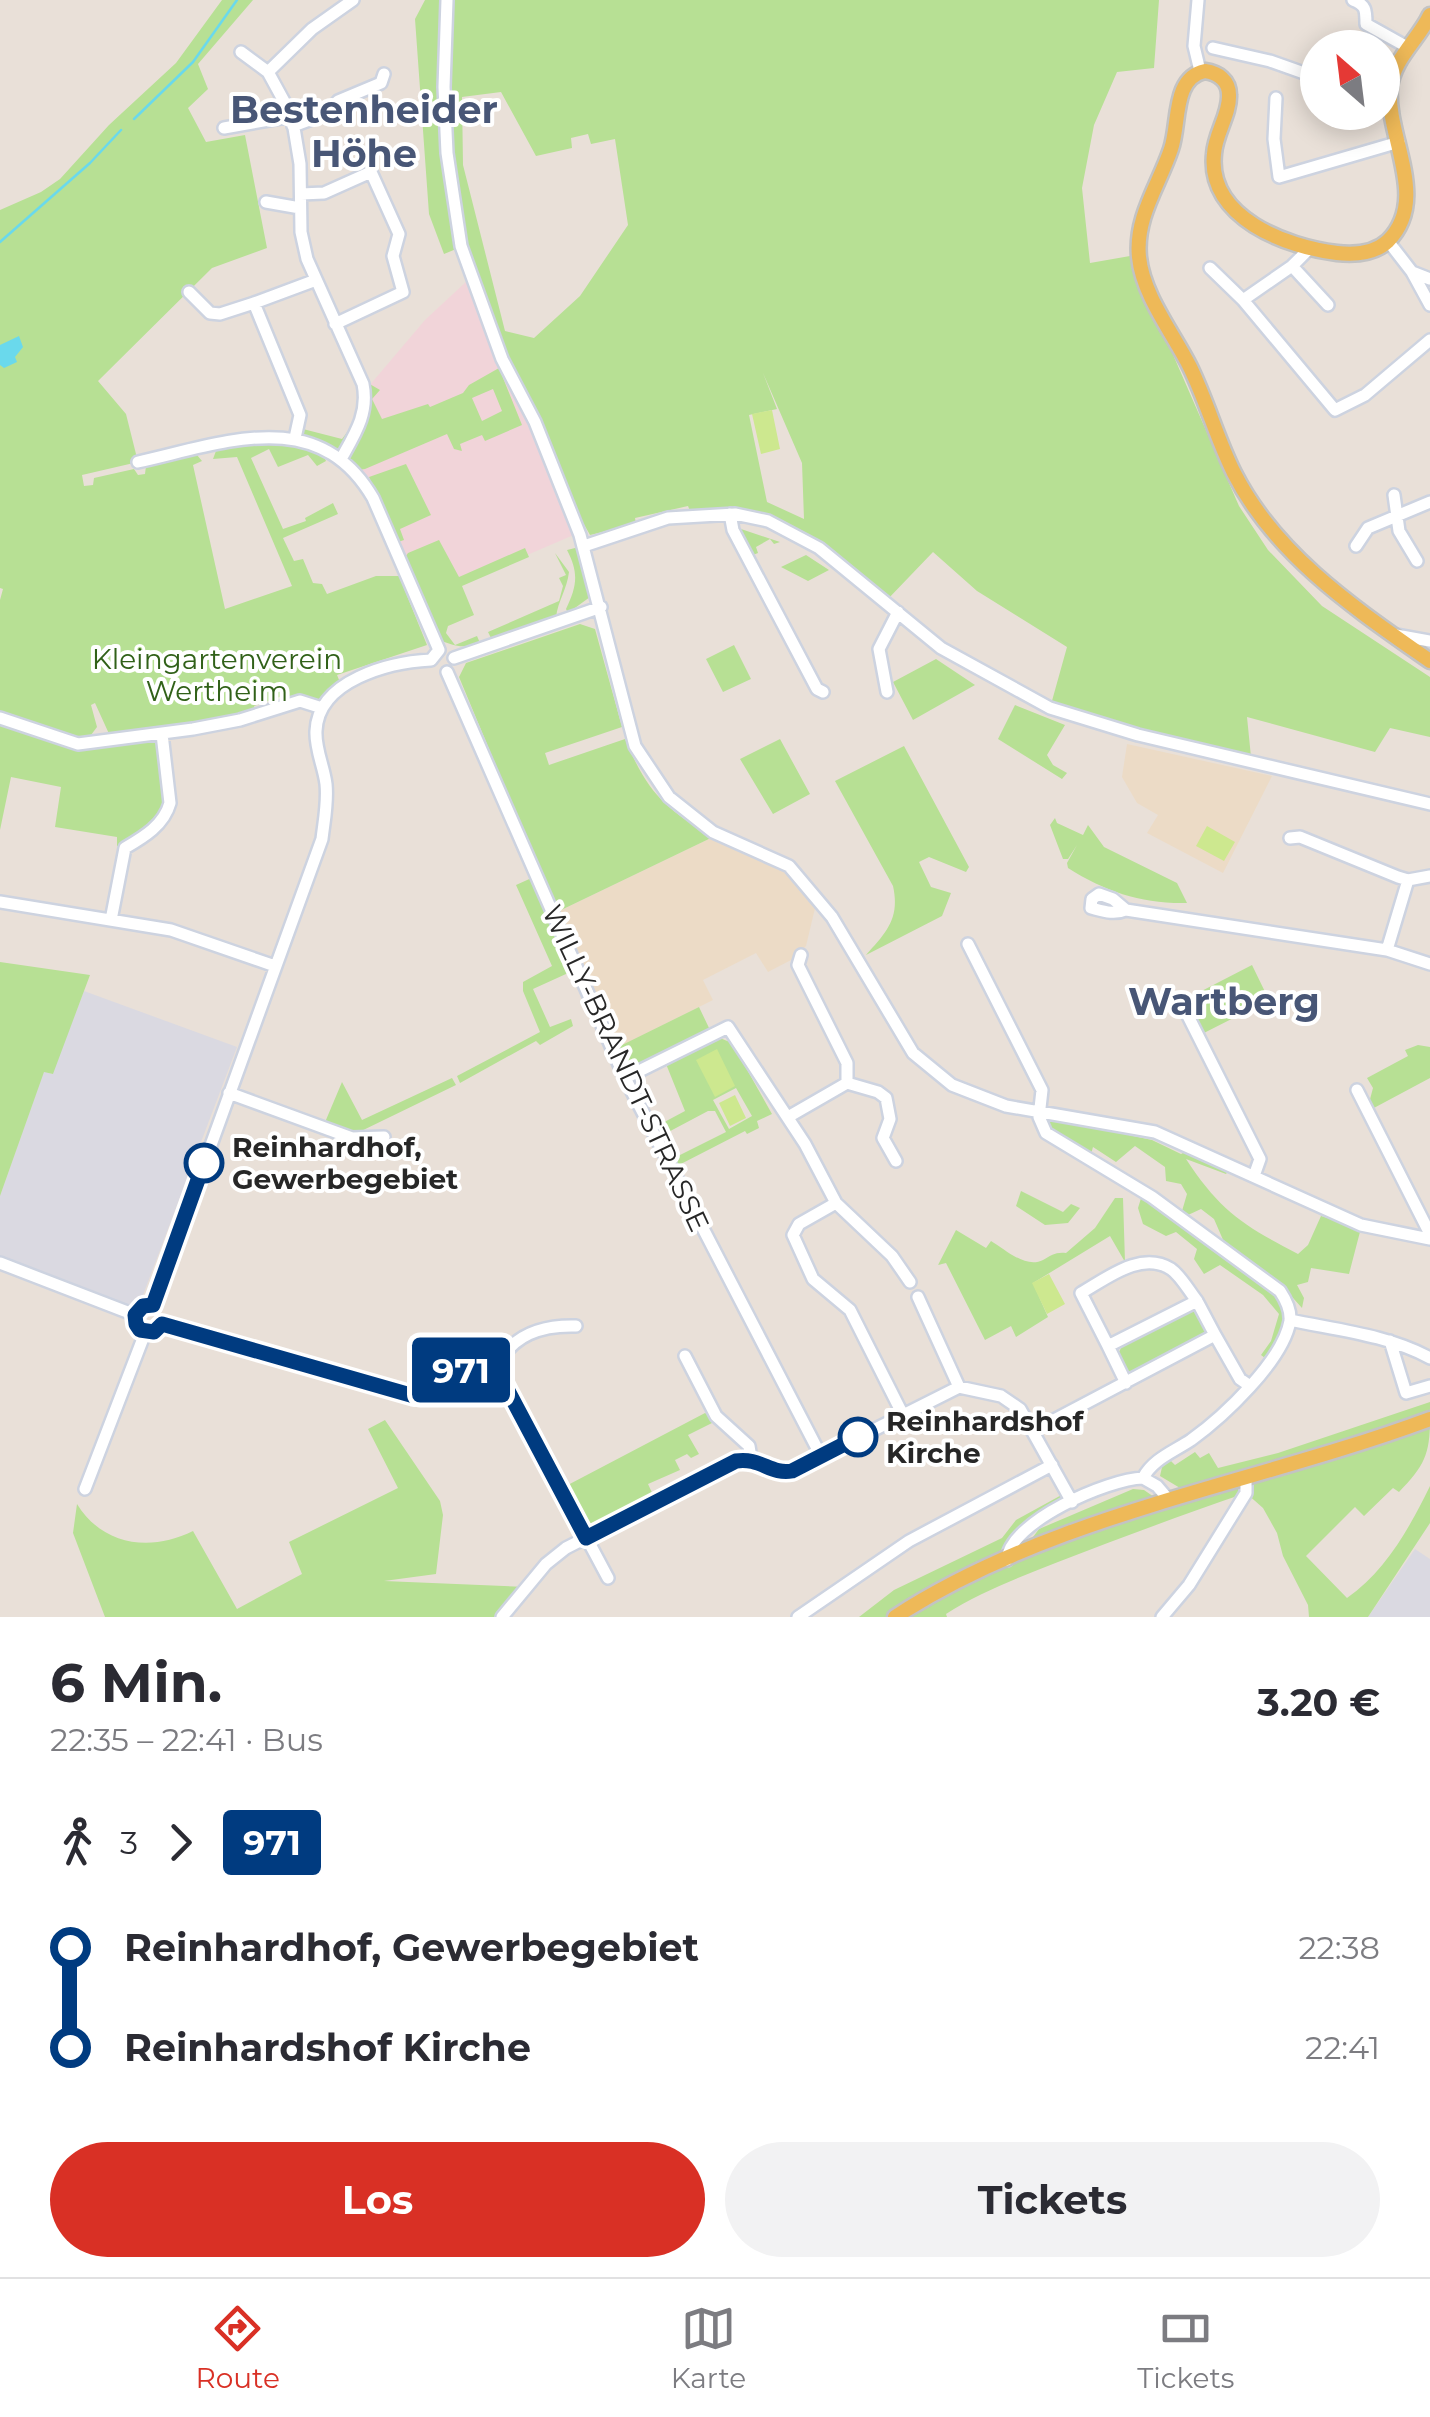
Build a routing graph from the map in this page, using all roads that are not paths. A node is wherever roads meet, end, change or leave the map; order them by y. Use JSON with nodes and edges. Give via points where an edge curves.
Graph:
{"nodes":[{"id":1,"x":353,"y":0,"type":"edge"},
{"id":2,"x":448,"y":0,"type":"edge"},
{"id":3,"x":1198,"y":0,"type":"edge"},
{"id":4,"x":1352,"y":0,"type":"edge"},
{"id":5,"x":1430,"y":14,"type":"edge"},
{"id":6,"x":1213,"y":48,"type":"dead end"},
{"id":7,"x":1408,"y":48,"type":"junction"},
{"id":8,"x":241,"y":52,"type":"dead end"},
{"id":9,"x":1400,"y":62,"type":"edge"},
{"id":10,"x":268,"y":72,"type":"junction"},
{"id":11,"x":1200,"y":72,"type":"junction"},
{"id":12,"x":1300,"y":72,"type":"edge"},
{"id":13,"x":384,"y":74,"type":"dead end"},
{"id":14,"x":1276,"y":98,"type":"dead end"},
{"id":15,"x":293,"y":121,"type":"junction"},
{"id":16,"x":224,"y":128,"type":"dead end"},
{"id":17,"x":1395,"y":130,"type":"edge"},
{"id":18,"x":1399,"y":142,"type":"junction"},
{"id":19,"x":301,"y":194,"type":"junction"},
{"id":20,"x":266,"y":202,"type":"dead end"},
{"id":21,"x":300,"y":208,"type":"junction"},
{"id":22,"x":1388,"y":241,"type":"junction"},
{"id":23,"x":1308,"y":250,"type":"junction"},
{"id":24,"x":1292,"y":266,"type":"junction"},
{"id":25,"x":1210,"y":268,"type":"dead end"},
{"id":26,"x":1412,"y":272,"type":"junction"},
{"id":27,"x":1430,"y":279,"type":"edge"},
{"id":28,"x":316,"y":280,"type":"junction"},
{"id":29,"x":189,"y":292,"type":"dead end"},
{"id":30,"x":1244,"y":300,"type":"junction"},
{"id":31,"x":254,"y":303,"type":"junction"},
{"id":32,"x":1328,"y":305,"type":"dead end"},
{"id":33,"x":1430,"y":305,"type":"edge"},
{"id":34,"x":335,"y":324,"type":"junction"},
{"id":35,"x":1430,"y":340,"type":"edge"},
{"id":36,"x":295,"y":438,"type":"junction"},
{"id":37,"x":341,"y":459,"type":"junction"},
{"id":38,"x":138,"y":462,"type":"dead end"},
{"id":39,"x":1394,"y":495,"type":"dead end"},
{"id":40,"x":1430,"y":502,"type":"edge"},
{"id":41,"x":730,"y":514,"type":"junction"},
{"id":42,"x":1398,"y":518,"type":"junction"},
{"id":43,"x":584,"y":546,"type":"junction"},
{"id":44,"x":1356,"y":546,"type":"dead end"},
{"id":45,"x":1418,"y":561,"type":"dead end"},
{"id":46,"x":601,"y":607,"type":"junction"},
{"id":47,"x":898,"y":612,"type":"junction"},
{"id":48,"x":1392,"y":634,"type":"junction"},
{"id":49,"x":1430,"y":641,"type":"edge"},
{"id":50,"x":436,"y":655,"type":"junction"},
{"id":51,"x":454,"y":658,"type":"junction"},
{"id":52,"x":1430,"y":661,"type":"edge"},
{"id":53,"x":447,"y":672,"type":"junction"},
{"id":54,"x":823,"y":692,"type":"dead end"},
{"id":55,"x":887,"y":692,"type":"dead end"},
{"id":56,"x":322,"y":708,"type":"junction"},
{"id":57,"x":0,"y":718,"type":"edge"},
{"id":58,"x":162,"y":734,"type":"junction"},
{"id":59,"x":1430,"y":804,"type":"edge"},
{"id":60,"x":1290,"y":838,"type":"dead end"},
{"id":61,"x":1430,"y":876,"type":"edge"},
{"id":62,"x":1408,"y":880,"type":"junction"},
{"id":63,"x":0,"y":902,"type":"edge"},
{"id":64,"x":1126,"y":910,"type":"dead end"},
{"id":65,"x":111,"y":920,"type":"junction"},
{"id":66,"x":968,"y":944,"type":"dead end"},
{"id":67,"x":1388,"y":950,"type":"junction"},
{"id":68,"x":801,"y":954,"type":"dead end"},
{"id":69,"x":1430,"y":964,"type":"edge"},
{"id":70,"x":275,"y":966,"type":"junction"},
{"id":71,"x":1184,"y":1008,"type":"dead end"},
{"id":72,"x":625,"y":1078,"type":"junction"},
{"id":73,"x":847,"y":1082,"type":"junction"},
{"id":74,"x":1357,"y":1090,"type":"dead end"},
{"id":75,"x":230,"y":1093,"type":"junction"},
{"id":76,"x":1040,"y":1112,"type":"junction"},
{"id":77,"x":788,"y":1117,"type":"junction"},
{"id":78,"x":384,"y":1137,"type":"dead end"},
{"id":79,"x":896,"y":1161,"type":"dead end"},
{"id":80,"x":1254,"y":1176,"type":"junction"},
{"id":81,"x":836,"y":1203,"type":"junction"},
{"id":82,"x":1430,"y":1237,"type":"edge"},
{"id":83,"x":0,"y":1263,"type":"edge"},
{"id":84,"x":910,"y":1282,"type":"dead end"},
{"id":85,"x":918,"y":1297,"type":"dead end"},
{"id":86,"x":1196,"y":1301,"type":"junction"},
{"id":87,"x":153,"y":1305,"type":"junction"},
{"id":88,"x":135,"y":1315,"type":"junction"},
{"id":89,"x":1290,"y":1320,"type":"junction"},
{"id":90,"x":162,"y":1324,"type":"junction"},
{"id":91,"x":576,"y":1326,"type":"dead end"},
{"id":92,"x":145,"y":1332,"type":"junction"},
{"id":93,"x":1215,"y":1335,"type":"junction"},
{"id":94,"x":1390,"y":1341,"type":"junction"},
{"id":95,"x":1108,"y":1346,"type":"junction"},
{"id":96,"x":685,"y":1356,"type":"dead end"},
{"id":97,"x":1430,"y":1358,"type":"edge"},
{"id":98,"x":496,"y":1368,"type":"junction"},
{"id":99,"x":1126,"y":1383,"type":"junction"},
{"id":100,"x":1250,"y":1386,"type":"junction"},
{"id":101,"x":1430,"y":1386,"type":"edge"},
{"id":102,"x":959,"y":1387,"type":"junction"},
{"id":103,"x":903,"y":1414,"type":"junction"},
{"id":104,"x":1430,"y":1419,"type":"edge"},
{"id":105,"x":1033,"y":1432,"type":"junction"},
{"id":106,"x":820,"y":1456,"type":"junction"},
{"id":107,"x":751,"y":1458,"type":"junction"},
{"id":108,"x":1052,"y":1466,"type":"junction"},
{"id":109,"x":1246,"y":1477,"type":"junction"},
{"id":110,"x":1142,"y":1478,"type":"junction"},
{"id":111,"x":85,"y":1489,"type":"dead end"},
{"id":112,"x":1170,"y":1500,"type":"junction"},
{"id":113,"x":1072,"y":1502,"type":"junction"},
{"id":114,"x":1026,"y":1528,"type":"junction"},
{"id":115,"x":586,"y":1538,"type":"junction"},
{"id":116,"x":1027,"y":1551,"type":"junction"},
{"id":117,"x":1007,"y":1560,"type":"junction"},
{"id":118,"x":608,"y":1578,"type":"dead end"},
{"id":119,"x":502,"y":1617,"type":"edge"},
{"id":120,"x":798,"y":1617,"type":"edge"},
{"id":121,"x":895,"y":1617,"type":"edge"},
{"id":122,"x":1162,"y":1617,"type":"edge"}],
"edges":[{"from":1,"to":10,"type":"street"},
{"from":2,"to":43,"type":"street","via":[[447,153],[462,246],[502,359],[551,456]]},
{"from":3,"to":11,"type":"street","via":[[1194,46]]},
{"from":4,"to":7,"type":"street","via":[[1366,10],[1366,24]]},
{"from":5,"to":7,"type":"main road"},
{"from":6,"to":12,"type":"street"},
{"from":7,"to":9,"type":"main road"},
{"from":8,"to":10,"type":"street"},
{"from":10,"to":15,"type":"street"},
{"from":11,"to":23,"type":"main road","via":[[1221,76],[1229,94],[1214,154],[1222,192],[1256,226]]},
{"from":11,"to":48,"type":"main road","via":[[1185,82],[1173,143],[1145,210],[1142,271],[1248,498],[1305,566]]},
{"from":13,"to":15,"type":"street","via":[[381,83],[338,101],[328,113]]},
{"from":14,"to":18,"type":"street","via":[[1279,177]]},
{"from":15,"to":16,"type":"street"},
{"from":15,"to":19,"type":"street"},
{"from":17,"to":18,"type":"main road"},
{"from":18,"to":22,"type":"main road","via":[[1407,196],[1402,221]]},
{"from":19,"to":21,"type":"street"},
{"from":19,"to":34,"type":"street","via":[[371,172],[399,234],[393,256],[403,292]]},
{"from":20,"to":21,"type":"street"},
{"from":21,"to":28,"type":"street"},
{"from":22,"to":23,"type":"main road","via":[[1363,253]]},
{"from":22,"to":26,"type":"street"},
{"from":23,"to":24,"type":"street"},
{"from":24,"to":30,"type":"street"},
{"from":24,"to":32,"type":"street"},
{"from":25,"to":30,"type":"street"},
{"from":26,"to":27,"type":"street"},
{"from":26,"to":33,"type":"street"},
{"from":28,"to":31,"type":"street"},
{"from":28,"to":34,"type":"street"},
{"from":29,"to":31,"type":"street","via":[[210,313]]},
{"from":30,"to":35,"type":"street","via":[[1335,410],[1365,395]]},
{"from":31,"to":36,"type":"street","via":[[300,415]]},
{"from":34,"to":37,"type":"street","via":[[366,400]]},
{"from":36,"to":37,"type":"street"},
{"from":36,"to":38,"type":"street","via":[[254,437]]},
{"from":37,"to":50,"type":"street","via":[[373,498]]},
{"from":39,"to":42,"type":"street"},
{"from":40,"to":42,"type":"street"},
{"from":41,"to":43,"type":"street","via":[[668,518]]},
{"from":41,"to":47,"type":"street","via":[[768,521],[819,548]]},
{"from":41,"to":54,"type":"street"},
{"from":42,"to":44,"type":"street","via":[[1368,528]]},
{"from":42,"to":45,"type":"street"},
{"from":43,"to":46,"type":"street"},
{"from":46,"to":51,"type":"street"},
{"from":46,"to":76,"type":"street","via":[[635,746],[669,797],[713,832],[789,866],[814,892],[898,1031],[933,1072],[974,1096]]},
{"from":47,"to":55,"type":"street","via":[[880,649]]},
{"from":47,"to":59,"type":"street","via":[[942,648],[1050,708]]},
{"from":48,"to":49,"type":"street"},
{"from":48,"to":52,"type":"main road"},
{"from":50,"to":51,"type":"street","via":[[448,651]]},
{"from":50,"to":53,"type":"street","via":[[435,670]]},
{"from":50,"to":56,"type":"street","via":[[356,680]]},
{"from":51,"to":53,"type":"street"},
{"from":53,"to":72,"type":"street","name":"WILLY-BRANDT-STRASSE"},
{"from":56,"to":58,"type":"street","via":[[300,702]]},
{"from":56,"to":70,"type":"street","via":[[316,730],[326,783],[322,838]]},
{"from":57,"to":58,"type":"street","via":[[78,744]]},
{"from":58,"to":65,"type":"street","via":[[170,803],[160,823],[125,848]]},
{"from":60,"to":62,"type":"street"},
{"from":61,"to":62,"type":"street"},
{"from":62,"to":67,"type":"street"},
{"from":63,"to":65,"type":"street"},
{"from":64,"to":67,"type":"street"},
{"from":65,"to":70,"type":"street","via":[[171,930]]},
{"from":66,"to":76,"type":"street","via":[[1042,1090]]},
{"from":67,"to":69,"type":"street"},
{"from":68,"to":73,"type":"street","via":[[798,965],[847,1063]]},
{"from":70,"to":75,"type":"street"},
{"from":71,"to":80,"type":"street","via":[[1260,1159]]},
{"from":72,"to":77,"type":"street","via":[[728,1027]]},
{"from":72,"to":106,"type":"street","name":"WILLY-BRANDT-STRASSE"},
{"from":73,"to":77,"type":"street"},
{"from":73,"to":79,"type":"street","via":[[886,1098],[890,1119],[883,1138]]},
{"from":74,"to":82,"type":"street"},
{"from":75,"to":78,"type":"street","via":[[352,1138]]},
{"from":75,"to":87,"type":"street"},
{"from":76,"to":80,"type":"street","via":[[1155,1132]]},
{"from":76,"to":89,"type":"street","via":[[1046,1133],[1152,1197],[1280,1292]]},
{"from":77,"to":81,"type":"street"},
{"from":80,"to":82,"type":"street","via":[[1361,1225]]},
{"from":81,"to":84,"type":"street"},
{"from":81,"to":103,"type":"street","via":[[798,1224],[793,1235],[813,1279],[850,1310]]},
{"from":83,"to":88,"type":"street"},
{"from":85,"to":102,"type":"street"},
{"from":86,"to":93,"type":"street"},
{"from":86,"to":95,"type":"street"},
{"from":86,"to":95,"type":"street","via":[[1173,1270],[1128,1266],[1081,1293]]},
{"from":87,"to":88,"type":"street"},
{"from":87,"to":90,"type":"street"},
{"from":88,"to":92,"type":"street"},
{"from":89,"to":94,"type":"street"},
{"from":89,"to":100,"type":"street"},
{"from":90,"to":92,"type":"street"},
{"from":90,"to":98,"type":"street","via":[[414,1396],[468,1366]]},
{"from":91,"to":98,"type":"street","via":[[546,1326],[509,1346]]},
{"from":92,"to":111,"type":"street"},
{"from":93,"to":99,"type":"street"},
{"from":93,"to":100,"type":"street"},
{"from":94,"to":97,"type":"street"},
{"from":94,"to":101,"type":"street","via":[[1406,1393]]},
{"from":95,"to":99,"type":"street"},
{"from":96,"to":107,"type":"street","via":[[716,1416],[749,1446]]},
{"from":98,"to":115,"type":"street"},
{"from":99,"to":105,"type":"street"},
{"from":100,"to":110,"type":"street"},
{"from":102,"to":103,"type":"street"},
{"from":102,"to":105,"type":"street","via":[[1007,1399]]},
{"from":103,"to":106,"type":"street"},
{"from":104,"to":109,"type":"main road"},
{"from":105,"to":108,"type":"street"},
{"from":106,"to":107,"type":"street","via":[[782,1473]]},
{"from":107,"to":115,"type":"street"},
{"from":108,"to":113,"type":"street"},
{"from":108,"to":120,"type":"street","via":[[909,1541]]},
{"from":109,"to":112,"type":"main road"},
{"from":109,"to":122,"type":"street","via":[[1246,1494]]},
{"from":110,"to":112,"type":"street"},
{"from":110,"to":113,"type":"street"},
{"from":112,"to":116,"type":"main road"},
{"from":113,"to":114,"type":"street"},
{"from":114,"to":116,"type":"street"},
{"from":114,"to":117,"type":"street"},
{"from":115,"to":118,"type":"street"},
{"from":115,"to":119,"type":"street","via":[[546,1564]]},
{"from":116,"to":117,"type":"main road"},
{"from":117,"to":121,"type":"main road"}]}
